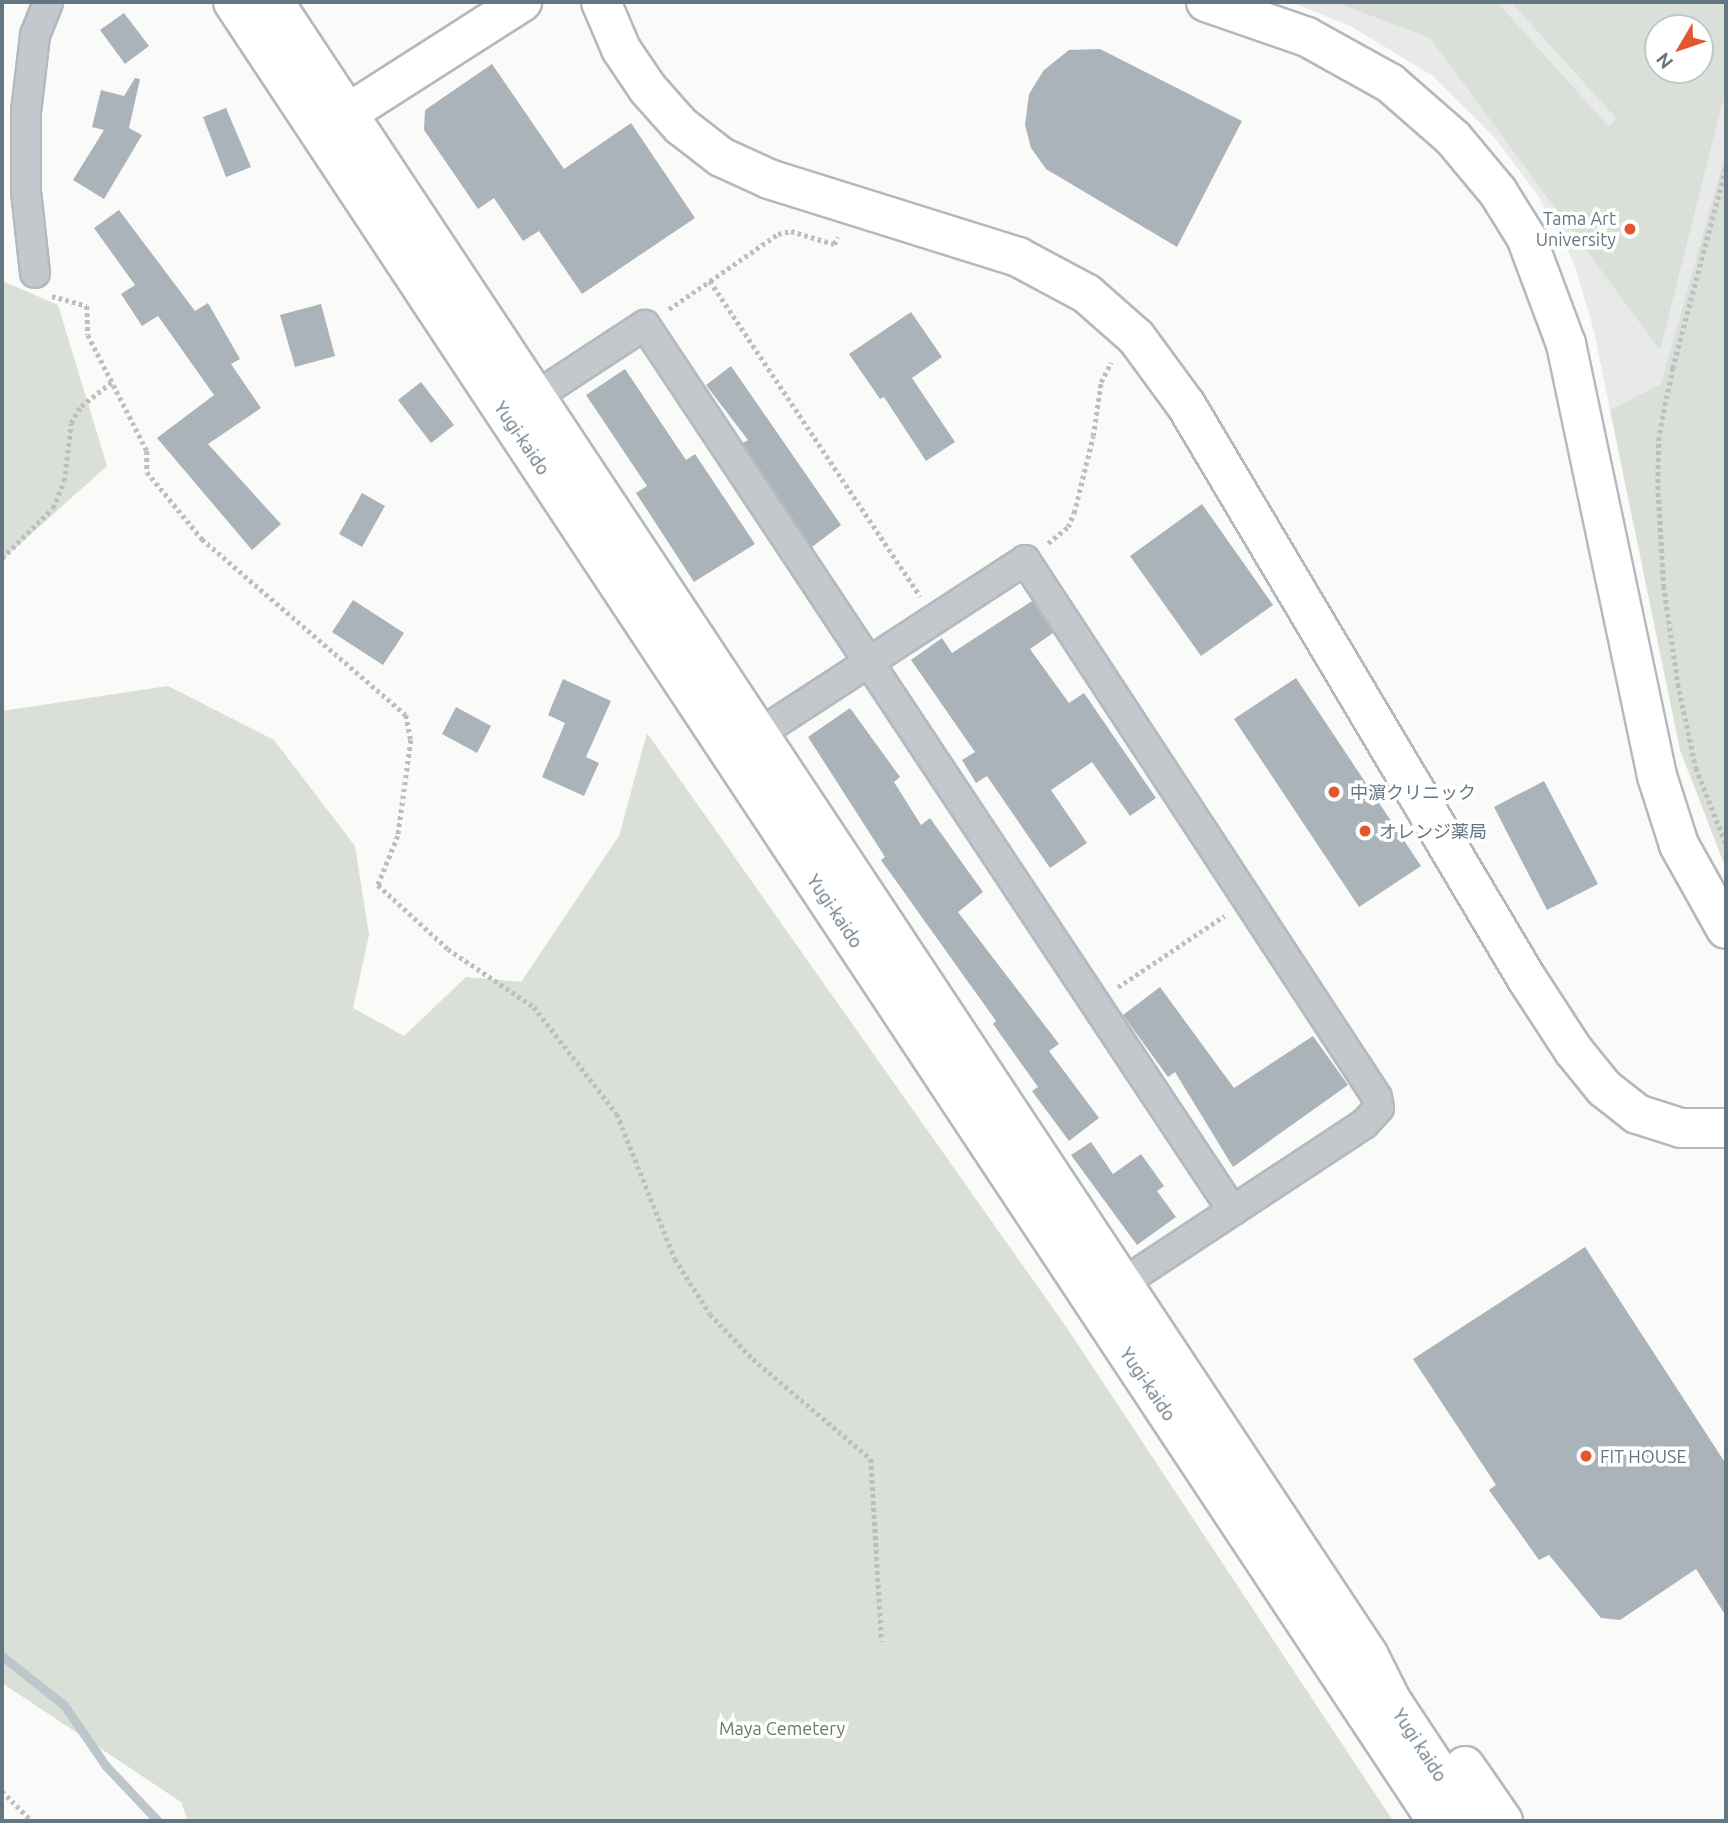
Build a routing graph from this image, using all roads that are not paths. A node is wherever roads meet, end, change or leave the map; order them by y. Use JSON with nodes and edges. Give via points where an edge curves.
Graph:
{"nodes":[{"id":1,"x":48,"y":2,"type":"edge"},
{"id":2,"x":233,"y":2,"type":"edge"},
{"id":3,"x":274,"y":2,"type":"edge"},
{"id":4,"x":522,"y":2,"type":"edge"},
{"id":5,"x":601,"y":2,"type":"edge"},
{"id":6,"x":1206,"y":2,"type":"edge"},
{"id":7,"x":333,"y":122,"type":"junction"},
{"id":8,"x":35,"y":273,"type":"road end"},
{"id":9,"x":521,"y":407,"type":"junction"},
{"id":10,"x":867,"y":662,"type":"junction"},
{"id":11,"x":757,"y":735,"type":"junction"},
{"id":12,"x":1726,"y":929,"type":"edge"},
{"id":13,"x":1726,"y":1128,"type":"edge"},
{"id":14,"x":1233,"y":1211,"type":"junction"},
{"id":15,"x":1108,"y":1293,"type":"junction"},
{"id":16,"x":1375,"y":1665,"type":"junction"},
{"id":17,"x":1437,"y":1821,"type":"edge"},
{"id":18,"x":1471,"y":1821,"type":"edge"},
{"id":19,"x":1503,"y":1821,"type":"edge"}],
"edges":[{"from":1,"to":8,"type":"street","via":[[35,35],[26,112],[26,191]]},
{"from":2,"to":7,"type":"main road","name":"Yugi-kaido"},
{"from":3,"to":7,"type":"main road","name":"Yugi-kaido"},
{"from":4,"to":7,"type":"main road"},
{"from":5,"to":13,"type":"main road","via":[[621,49],[648,89],[681,127],[721,157],[769,179],[1027,261],[1087,294],[1136,337],[1186,405],[1574,1051],[1604,1088],[1637,1114],[1681,1128]]},
{"from":6,"to":12,"type":"main road","via":[[1307,37],[1390,83],[1453,138],[1498,192],[1526,237],[1566,344],[1657,776],[1679,845]]},
{"from":7,"to":9,"type":"main road","name":"Yugi-kaido"},
{"from":9,"to":10,"type":"street","via":[[645,325]]},
{"from":9,"to":11,"type":"main road","name":"Yugi-kaido"},
{"from":9,"to":15,"type":"main road","name":"Yugi-kaido"},
{"from":10,"to":11,"type":"street"},
{"from":10,"to":14,"type":"street"},
{"from":10,"to":14,"type":"street","via":[[1025,560],[1377,1097],[1378,1108],[1364,1124]]},
{"from":11,"to":15,"type":"main road","name":"Yugi-kaido"},
{"from":14,"to":15,"type":"street"},
{"from":15,"to":16,"type":"main road","name":"Yugi-kaido"},
{"from":15,"to":17,"type":"main road","name":"Yugi-kaido"},
{"from":16,"to":18,"type":"main road","name":"Yugi kaido","via":[[1391,1700]]},
{"from":16,"to":19,"type":"main road","via":[[1459,1758]]}]}
